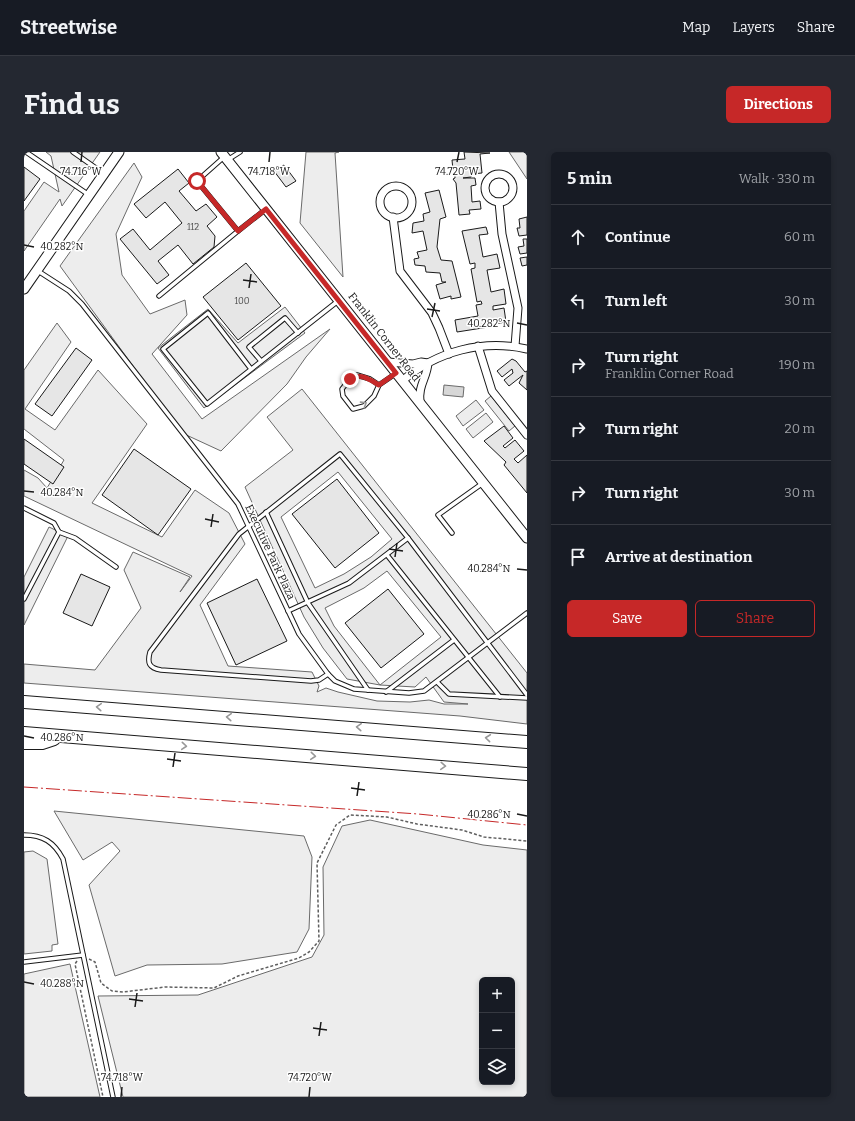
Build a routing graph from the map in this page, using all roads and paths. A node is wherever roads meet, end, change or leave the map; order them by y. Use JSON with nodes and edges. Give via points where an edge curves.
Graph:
{"nodes":[{"id":1,"x":26,"y":152,"type":"edge"},
{"id":2,"x":73,"y":152,"type":"edge"},
{"id":3,"x":119,"y":152,"type":"edge"},
{"id":4,"x":240,"y":152,"type":"edge"},
{"id":5,"x":225,"y":156,"type":"edge"},
{"id":6,"x":104,"y":173,"type":"junction"},
{"id":7,"x":89,"y":195,"type":"junction"},
{"id":8,"x":499,"y":202,"type":"junction"},
{"id":9,"x":266,"y":209,"type":"junction"},
{"id":10,"x":393,"y":217,"type":"junction"},
{"id":11,"x":238,"y":231,"type":"junction"},
{"id":12,"x":37,"y":271,"type":"junction"},
{"id":13,"x":24,"y":289,"type":"edge"},
{"id":14,"x":159,"y":296,"type":"dead end"},
{"id":15,"x":339,"y":300,"type":"junction"},
{"id":16,"x":298,"y":333,"type":"junction"},
{"id":17,"x":478,"y":346,"type":"junction"},
{"id":18,"x":515,"y":346,"type":"junction"},
{"id":19,"x":527,"y":349,"type":"edge"},
{"id":20,"x":448,"y":354,"type":"junction"},
{"id":21,"x":261,"y":361,"type":"junction"},
{"id":22,"x":388,"y":362,"type":"junction"},
{"id":23,"x":428,"y":363,"type":"junction"},
{"id":24,"x":251,"y":369,"type":"junction"},
{"id":25,"x":399,"y":377,"type":"junction"},
{"id":26,"x":379,"y":385,"type":"junction"},
{"id":27,"x":420,"y":402,"type":"junction"},
{"id":28,"x":527,"y":435,"type":"edge"},
{"id":29,"x":484,"y":483,"type":"junction"},
{"id":30,"x":24,"y":508,"type":"edge"},
{"id":31,"x":266,"y":512,"type":"junction"},
{"id":32,"x":248,"y":527,"type":"junction"},
{"id":33,"x":59,"y":532,"type":"junction"},
{"id":34,"x":452,"y":533,"type":"dead end"},
{"id":35,"x":408,"y":538,"type":"junction"},
{"id":36,"x":527,"y":538,"type":"edge"},
{"id":37,"x":387,"y":555,"type":"junction"},
{"id":38,"x":116,"y":567,"type":"dead end"},
{"id":39,"x":24,"y":599,"type":"edge"},
{"id":40,"x":308,"y":603,"type":"junction"},
{"id":41,"x":288,"y":611,"type":"junction"},
{"id":42,"x":527,"y":613,"type":"edge"},
{"id":43,"x":454,"y":640,"type":"junction"},
{"id":44,"x":488,"y":643,"type":"junction"},
{"id":45,"x":470,"y":657,"type":"junction"},
{"id":46,"x":328,"y":674,"type":"junction"},
{"id":47,"x":437,"y":682,"type":"junction"},
{"id":48,"x":368,"y":690,"type":"junction"},
{"id":49,"x":386,"y":692,"type":"junction"},
{"id":50,"x":527,"y":695,"type":"edge"},
{"id":51,"x":500,"y":697,"type":"junction"},
{"id":52,"x":527,"y":698,"type":"edge"},
{"id":53,"x":24,"y":702,"type":"edge"},
{"id":54,"x":24,"y":734,"type":"edge"},
{"id":55,"x":63,"y":736,"type":"junction"},
{"id":56,"x":527,"y":742,"type":"edge"},
{"id":57,"x":24,"y":743,"type":"edge"},
{"id":58,"x":527,"y":774,"type":"edge"},
{"id":59,"x":24,"y":835,"type":"edge"},
{"id":60,"x":527,"y":841,"type":"edge"},
{"id":61,"x":83,"y":954,"type":"junction"},
{"id":62,"x":84,"y":960,"type":"junction"},
{"id":63,"x":24,"y":962,"type":"edge"},
{"id":64,"x":103,"y":1097,"type":"edge"},
{"id":65,"x":113,"y":1097,"type":"edge"}],
"edges":[{"from":1,"to":7,"type":"lane"},
{"from":2,"to":6,"type":"lane"},
{"from":3,"to":6,"type":"main road"},
{"from":4,"to":5,"type":"lane"},
{"from":5,"to":9,"type":"main road","name":"Franklin Corner Road"},
{"from":5,"to":11,"type":"lane","via":[[197,181]]},
{"from":6,"to":7,"type":"main road"},
{"from":7,"to":12,"type":"main road"},
{"from":8,"to":8,"type":"street","via":[[508,199],[513,185],[507,177],[499,174],[489,178],[485,187],[488,197]]},
{"from":8,"to":18,"type":"street","via":[[502,234],[518,308]]},
{"from":9,"to":11,"type":"lane"},
{"from":9,"to":15,"type":"main road","name":"Franklin Corner Road"},
{"from":10,"to":10,"type":"street","via":[[407,213],[412,202],[408,192],[399,186],[388,188],[381,197],[381,208]]},
{"from":10,"to":20,"type":"street","via":[[400,271],[432,313]]},
{"from":11,"to":14,"type":"lane"},
{"from":12,"to":13,"type":"main road"},
{"from":12,"to":32,"type":"lane","name":"Executive Park Plaza","via":[[68,290],[82,304],[238,504]]},
{"from":15,"to":16,"type":"lane"},
{"from":15,"to":22,"type":"main road","name":"Franklin Corner Road"},
{"from":16,"to":21,"type":"lane"},
{"from":16,"to":21,"type":"lane","via":[[285,318],[249,347]]},
{"from":17,"to":18,"type":"street"},
{"from":17,"to":20,"type":"street"},
{"from":17,"to":28,"type":"street","via":[[492,391]]},
{"from":18,"to":19,"type":"street"},
{"from":20,"to":23,"type":"street"},
{"from":21,"to":24,"type":"lane"},
{"from":22,"to":23,"type":"street"},
{"from":22,"to":25,"type":"main road","name":"Franklin Corner Road"},
{"from":23,"to":25,"type":"street"},
{"from":23,"to":27,"type":"street","via":[[428,370],[420,385]]},
{"from":24,"to":24,"type":"lane","via":[[208,313],[163,349],[206,404]]},
{"from":25,"to":26,"type":"lane"},
{"from":25,"to":27,"type":"main road","name":"Franklin Corner Road"},
{"from":26,"to":26,"type":"lane","one_way":true,"via":[[357,375],[342,389],[343,396],[353,409],[356,409],[364,406],[374,396]]},
{"from":27,"to":29,"type":"main road","name":"Franklin Corner Road"},
{"from":29,"to":34,"type":"lane","via":[[438,515]]},
{"from":29,"to":36,"type":"main road","name":"Franklin Corner Road"},
{"from":30,"to":33,"type":"lane","via":[[54,523]]},
{"from":31,"to":32,"type":"lane"},
{"from":31,"to":35,"type":"lane","via":[[340,454]]},
{"from":31,"to":40,"type":"lane"},
{"from":32,"to":41,"type":"lane","name":"Executive Park Plaza"},
{"from":32,"to":46,"type":"lane","via":[[239,534],[150,652],[150,666],[161,670],[311,681],[319,680]]},
{"from":33,"to":38,"type":"lane","via":[[75,538]]},
{"from":33,"to":39,"type":"lane"},
{"from":35,"to":37,"type":"lane"},
{"from":35,"to":44,"type":"lane"},
{"from":37,"to":40,"type":"lane","via":[[349,583]]},
{"from":37,"to":43,"type":"lane"},
{"from":40,"to":41,"type":"lane"},
{"from":40,"to":48,"type":"lane"},
{"from":41,"to":46,"type":"lane","name":"Executive Park Plaza","via":[[299,634]]},
{"from":42,"to":44,"type":"lane","name":"Executive Park Plaza"},
{"from":43,"to":45,"type":"lane"},
{"from":43,"to":49,"type":"lane"},
{"from":44,"to":45,"type":"lane","name":"Executive Park Plaza"},
{"from":44,"to":50,"type":"lane"},
{"from":45,"to":47,"type":"lane","name":"Executive Park Plaza"},
{"from":45,"to":51,"type":"lane"},
{"from":46,"to":48,"type":"lane","name":"Executive Park Plaza","via":[[344,687]]},
{"from":47,"to":49,"type":"lane","name":"Executive Park Plaza","via":[[418,693]]},
{"from":47,"to":51,"type":"lane","via":[[449,694]]},
{"from":48,"to":49,"type":"lane","name":"Executive Park Plaza"},
{"from":51,"to":52,"type":"lane"},
{"from":56,"to":53,"type":"highway","one_way":true},
{"from":54,"to":55,"type":"highway"},
{"from":55,"to":57,"type":"highway","via":[[42,743]]},
{"from":55,"to":58,"type":"highway","one_way":true},
{"from":59,"to":61,"type":"lane","via":[[44,838],[57,849],[63,859]]},
{"from":60,"to":62,"type":"path","via":[[484,837],[462,830],[387,818],[350,816],[336,825],[320,853],[317,863],[319,941],[299,958],[238,976],[214,988],[165,987],[123,992],[112,991],[101,984],[95,962]]},
{"from":61,"to":62,"type":"lane"},
{"from":61,"to":63,"type":"lane"},
{"from":62,"to":64,"type":"path","via":[[76,961],[75,964]]},
{"from":62,"to":65,"type":"lane"}]}
